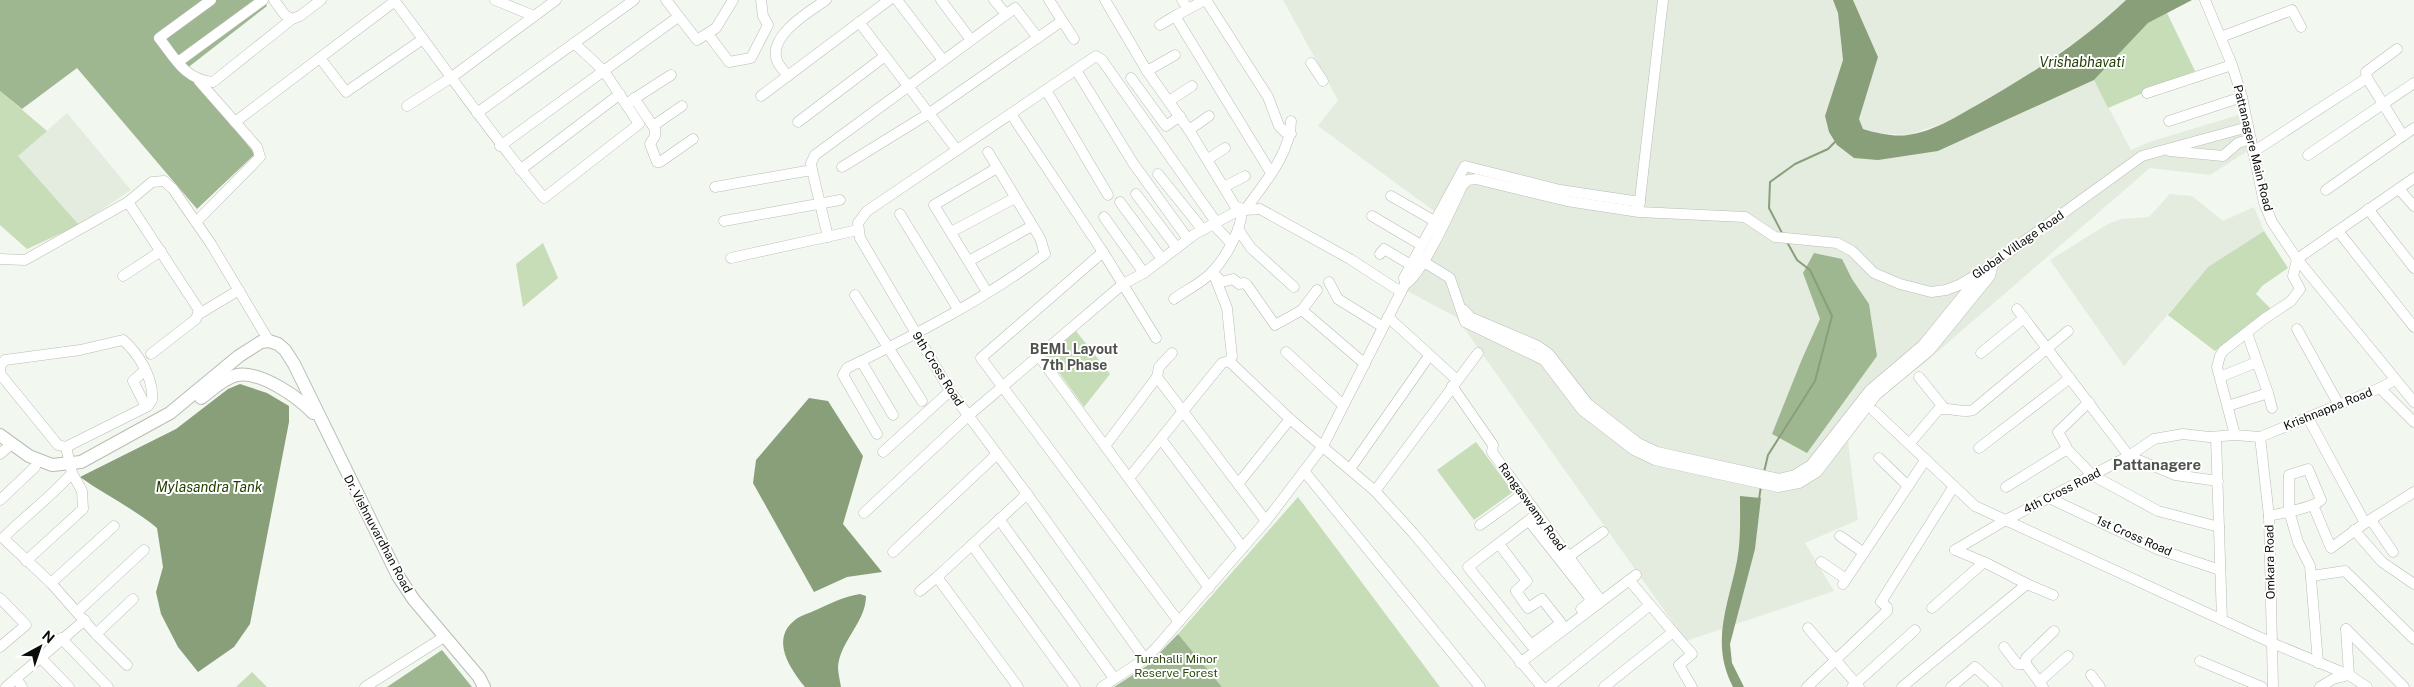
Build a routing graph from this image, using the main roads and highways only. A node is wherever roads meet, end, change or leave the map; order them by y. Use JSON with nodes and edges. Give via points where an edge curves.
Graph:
{"nodes":[{"id":1,"x":320,"y":420,"type":"junction"},
{"id":2,"x":0,"y":435,"type":"edge"},
{"id":3,"x":2,"y":449,"type":"edge"},
{"id":4,"x":72,"y":468,"type":"junction"},
{"id":5,"x":484,"y":687,"type":"edge"}],
"edges":[{"from":1,"to":4,"type":"main road","name":"Dr. Vishnuvardhan Road","via":[[306,405],[284,390],[266,381],[240,375],[222,382],[156,430],[103,459]]},
{"from":1,"to":4,"type":"main road","name":"Dr. Vishnuvardhan Road","via":[[290,357],[278,344],[261,342],[170,413]]},
{"from":1,"to":5,"type":"main road","name":"Dr. Vishnuvardhan Road","via":[[398,576]]},
{"from":2,"to":4,"type":"main road","name":"Dr. Vishnuvardhan Road","via":[[39,460]]},
{"from":3,"to":4,"type":"main road","name":"Dr. Vishnuvardhan Road","via":[[49,471]]}]}
